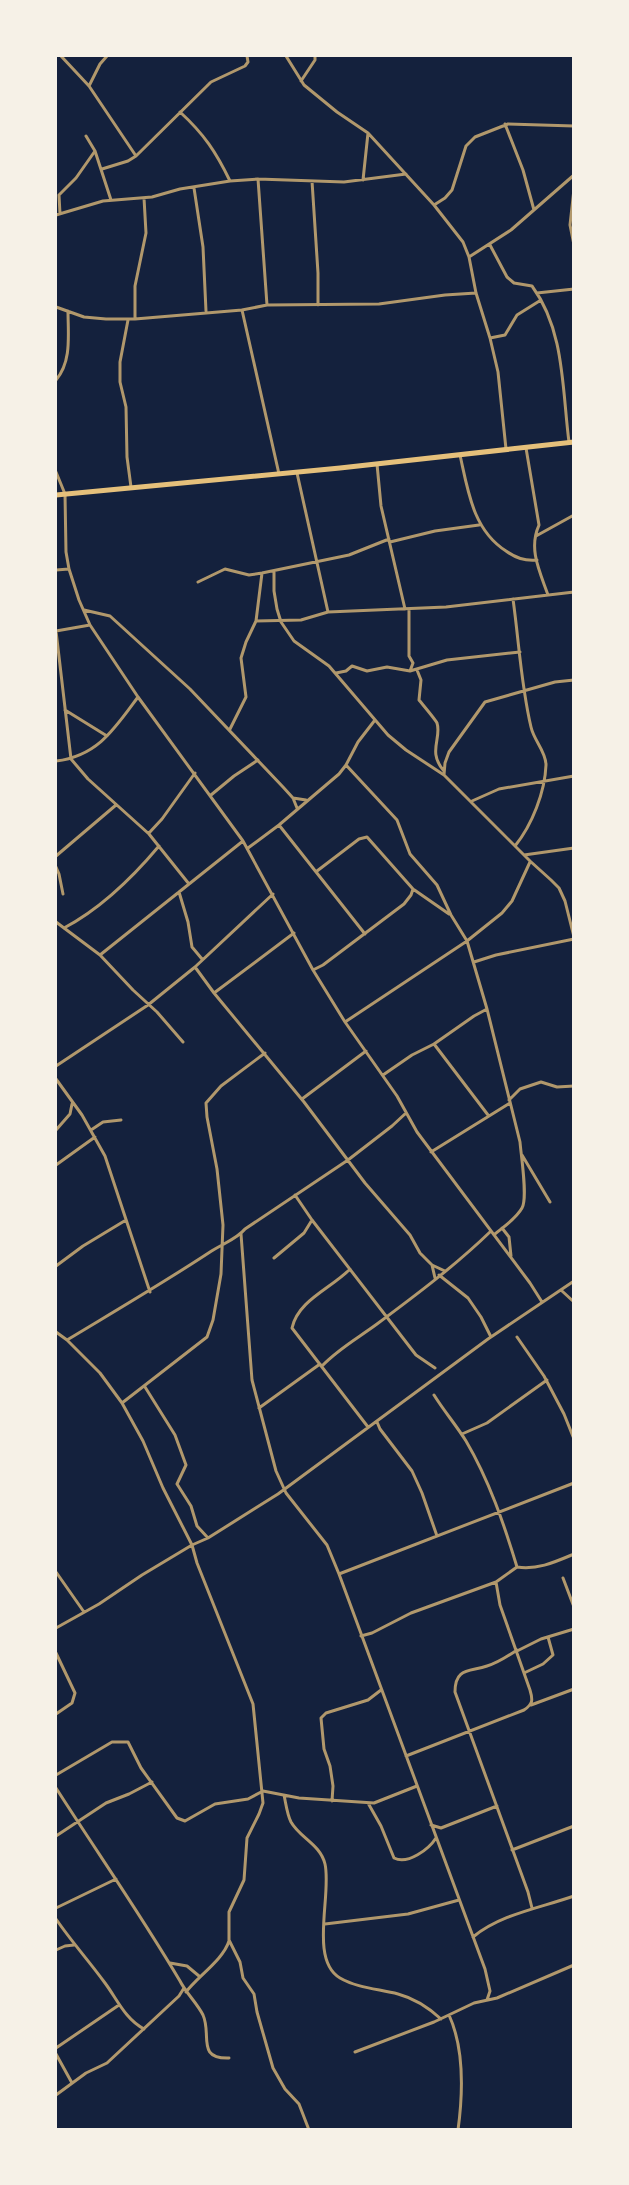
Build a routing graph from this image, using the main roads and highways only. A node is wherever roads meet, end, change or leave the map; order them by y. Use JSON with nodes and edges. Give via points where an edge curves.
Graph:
{"nodes":[{"id":1,"x":571,"y":442,"type":"edge"},
{"id":2,"x":56,"y":495,"type":"edge"}],
"edges":[{"from":1,"to":2,"type":"main road"}]}
